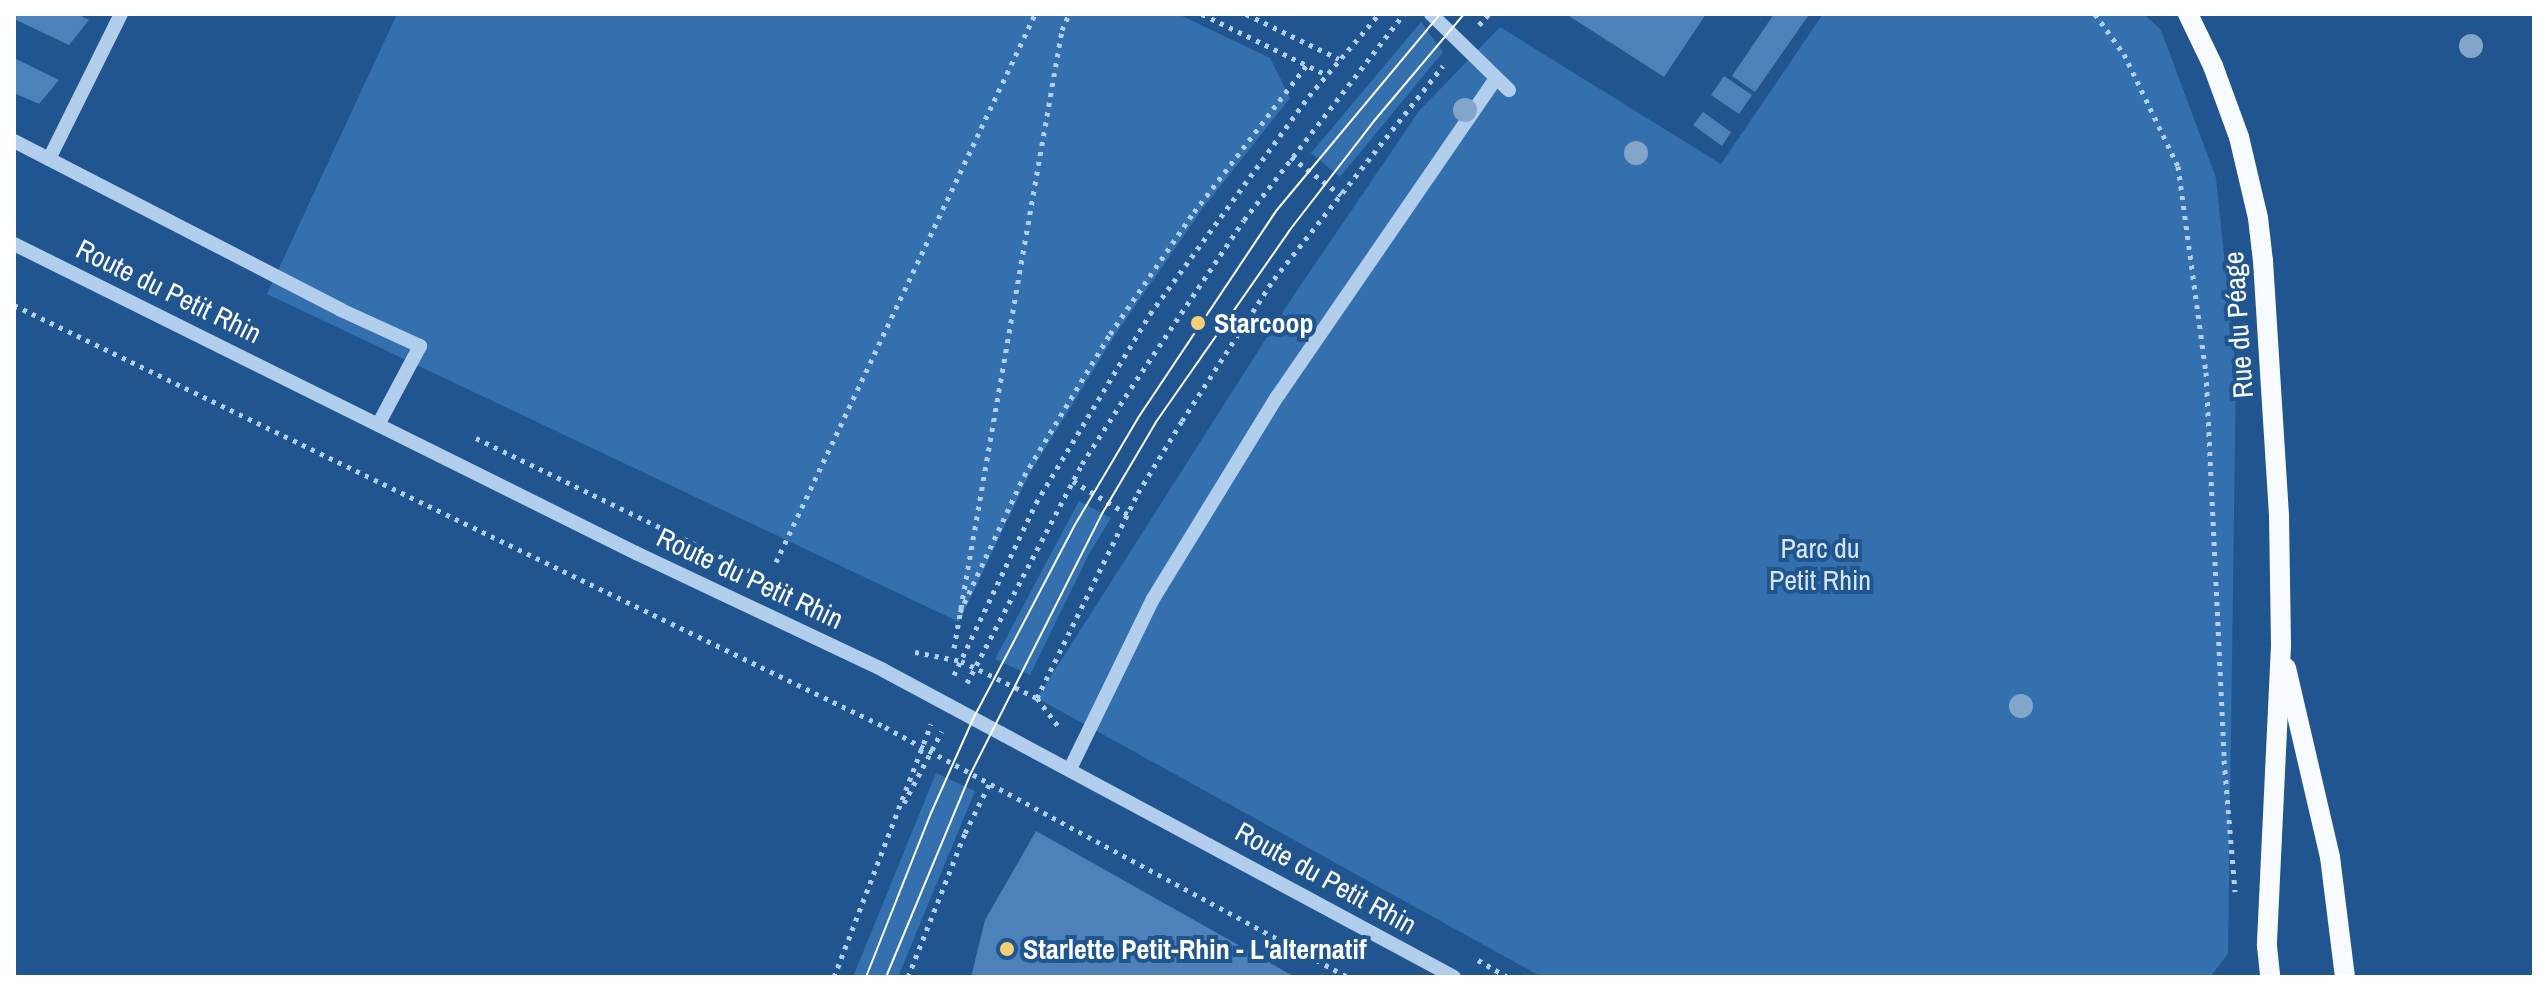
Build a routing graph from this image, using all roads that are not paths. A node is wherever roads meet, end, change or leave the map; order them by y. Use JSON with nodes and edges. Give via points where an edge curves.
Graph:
{"nodes":[{"id":1,"x":121,"y":14,"type":"edge"},
{"id":2,"x":1431,"y":14,"type":"edge"},
{"id":3,"x":2188,"y":14,"type":"edge"},
{"id":4,"x":1496,"y":78,"type":"junction"},
{"id":5,"x":1509,"y":90,"type":"dead end"},
{"id":6,"x":14,"y":141,"type":"edge"},
{"id":7,"x":49,"y":159,"type":"junction"},
{"id":8,"x":14,"y":244,"type":"edge"},
{"id":9,"x":378,"y":425,"type":"junction"},
{"id":10,"x":2281,"y":645,"type":"junction"},
{"id":11,"x":1070,"y":769,"type":"junction"},
{"id":12,"x":1454,"y":977,"type":"edge"},
{"id":13,"x":2270,"y":977,"type":"edge"},
{"id":14,"x":2345,"y":977,"type":"edge"}],
"edges":[{"from":1,"to":7,"type":"street"},
{"from":2,"to":4,"type":"street"},
{"from":3,"to":10,"type":"main road","name":"Rue du Péage","via":[[2229,104],[2258,218],[2279,516]]},
{"from":4,"to":5,"type":"street"},
{"from":4,"to":11,"type":"street","via":[[1277,397],[1153,599]]},
{"from":6,"to":7,"type":"street"},
{"from":7,"to":9,"type":"street","via":[[420,346]]},
{"from":8,"to":9,"type":"street","name":"Route du Petit Rhin"},
{"from":9,"to":11,"type":"street","name":"Route du Petit Rhin","via":[[883,670]]},
{"from":10,"to":13,"type":"main road","name":"Rue du Péage","via":[[2267,946]]},
{"from":10,"to":14,"type":"main road","name":"Rue du Péage","via":[[2330,857]]},
{"from":11,"to":12,"type":"street","name":"Route du Petit Rhin"}]}
